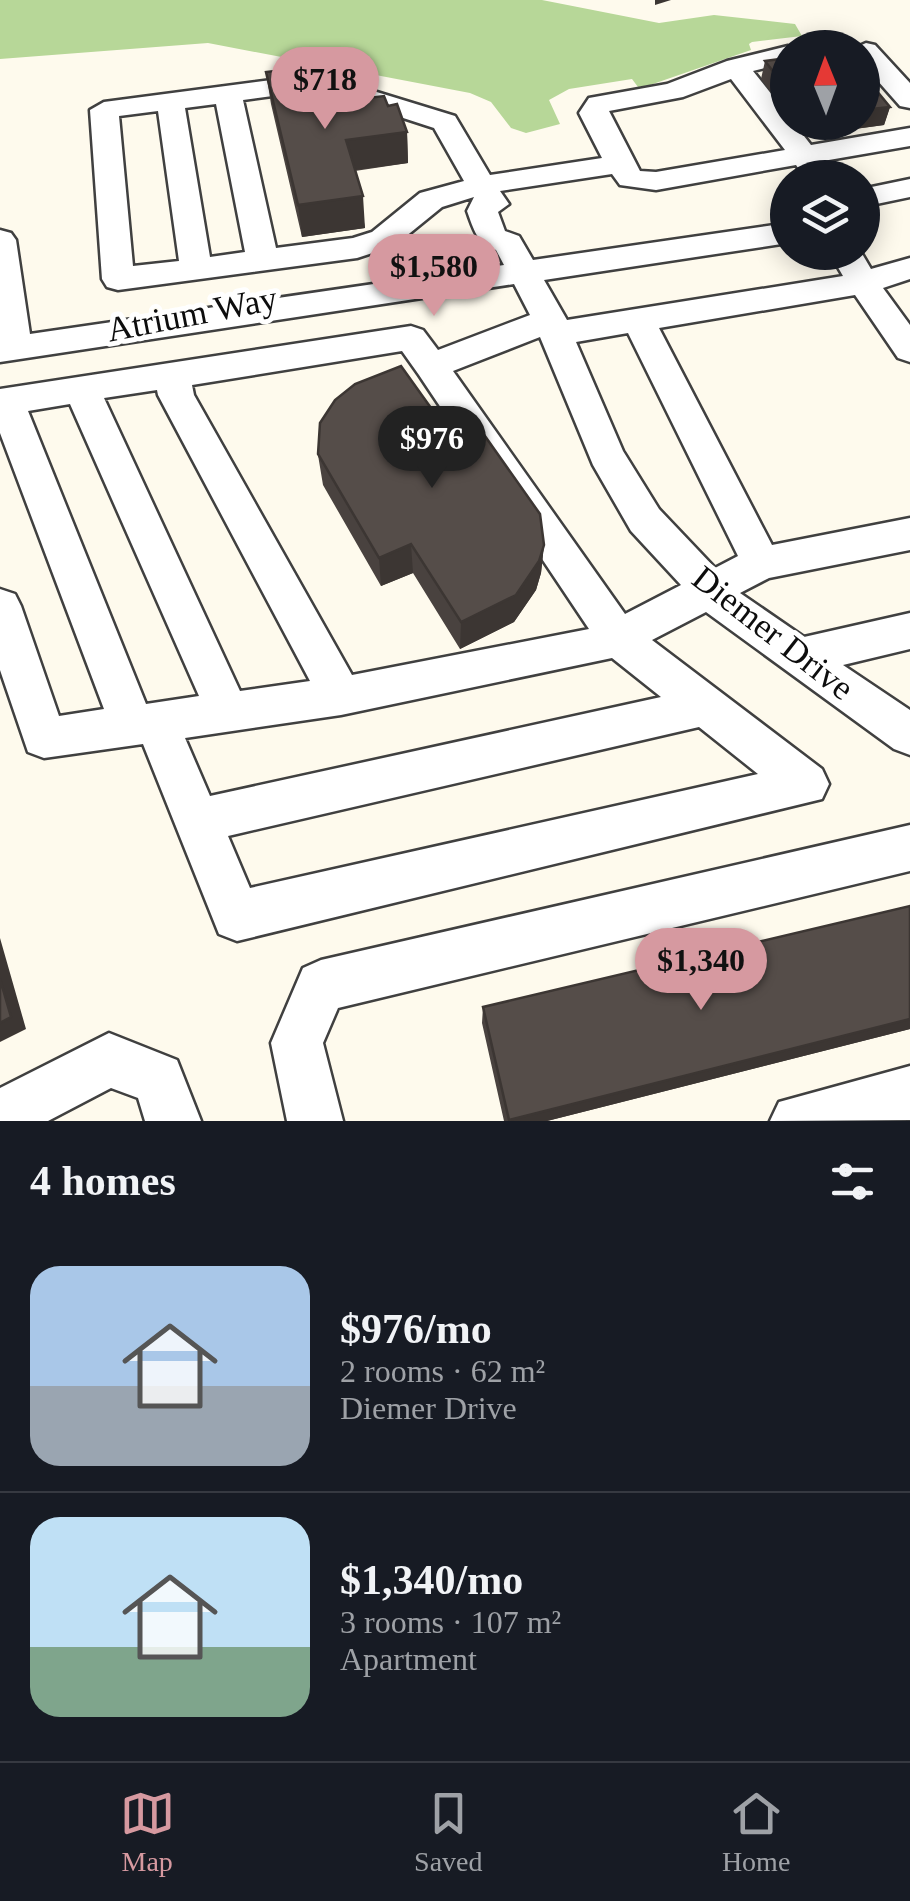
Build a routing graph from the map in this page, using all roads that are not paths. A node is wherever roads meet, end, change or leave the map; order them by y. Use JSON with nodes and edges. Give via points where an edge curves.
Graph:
{"nodes":[{"id":1,"x":880,"y":52,"type":"edge"},
{"id":2,"x":910,"y":54,"type":"edge"},
{"id":3,"x":770,"y":58,"type":"edge"},
{"id":4,"x":736,"y":67,"type":"junction"},
{"id":5,"x":880,"y":68,"type":"edge"},
{"id":6,"x":228,"y":94,"type":"junction"},
{"id":7,"x":910,"y":100,"type":"edge"},
{"id":8,"x":170,"y":101,"type":"junction"},
{"id":9,"x":910,"y":136,"type":"edge"},
{"id":10,"x":807,"y":160,"type":"edge"},
{"id":11,"x":837,"y":160,"type":"edge"},
{"id":12,"x":620,"y":164,"type":"junction"},
{"id":13,"x":770,"y":172,"type":"edge"},
{"id":14,"x":910,"y":188,"type":"edge"},
{"id":15,"x":486,"y":194,"type":"junction"},
{"id":16,"x":880,"y":194,"type":"edge"},
{"id":17,"x":770,"y":212,"type":"edge"},
{"id":18,"x":910,"y":215,"type":"edge"},
{"id":19,"x":880,"y":219,"type":"edge"},
{"id":20,"x":770,"y":235,"type":"edge"},
{"id":21,"x":0,"y":240,"type":"edge"},
{"id":22,"x":516,"y":256,"type":"junction"},
{"id":23,"x":263,"y":260,"type":"junction"},
{"id":24,"x":910,"y":268,"type":"edge"},
{"id":25,"x":196,"y":269,"type":"junction"},
{"id":26,"x":855,"y":270,"type":"edge"},
{"id":27,"x":863,"y":283,"type":"junction"},
{"id":28,"x":638,"y":320,"type":"junction"},
{"id":29,"x":552,"y":327,"type":"junction"},
{"id":30,"x":7,"y":349,"type":"edge"},
{"id":31,"x":910,"y":350,"type":"edge"},
{"id":32,"x":431,"y":366,"type":"junction"},
{"id":33,"x":172,"y":375,"type":"junction"},
{"id":34,"x":82,"y":390,"type":"junction"},
{"id":35,"x":3,"y":402,"type":"edge"},
{"id":36,"x":910,"y":534,"type":"edge"},
{"id":37,"x":761,"y":564,"type":"junction"},
{"id":38,"x":710,"y":592,"type":"junction"},
{"id":39,"x":0,"y":606,"type":"edge"},
{"id":40,"x":906,"y":636,"type":"edge"},
{"id":41,"x":618,"y":638,"type":"junction"},
{"id":42,"x":798,"y":657,"type":"junction"},
{"id":43,"x":340,"y":696,"type":"junction"},
{"id":44,"x":706,"y":706,"type":"junction"},
{"id":45,"x":228,"y":712,"type":"junction"},
{"id":46,"x":144,"y":723,"type":"junction"},
{"id":47,"x":910,"y":735,"type":"edge"},
{"id":48,"x":198,"y":821,"type":"junction"},
{"id":49,"x":910,"y":848,"type":"edge"},
{"id":50,"x":910,"y":1093,"type":"edge"},
{"id":51,"x":0,"y":1116,"type":"edge"},
{"id":52,"x":173,"y":1121,"type":"edge"},
{"id":53,"x":315,"y":1121,"type":"edge"},
{"id":54,"x":798,"y":1121,"type":"edge"}],
"edges":[{"from":1,"to":2,"type":"street"},
{"from":3,"to":4,"type":"street"},
{"from":4,"to":10,"type":"street"},
{"from":4,"to":12,"type":"street","via":[[673,91],[594,108]]},
{"from":5,"to":7,"type":"street"},
{"from":6,"to":8,"type":"street"},
{"from":6,"to":15,"type":"street","via":[[318,82],[446,122]]},
{"from":6,"to":23,"type":"street"},
{"from":8,"to":25,"type":"street"},
{"from":8,"to":25,"type":"street","via":[[104,110],[118,279]]},
{"from":9,"to":11,"type":"street"},
{"from":12,"to":13,"type":"street","via":[[632,179],[656,181]]},
{"from":12,"to":15,"type":"street"},
{"from":14,"to":16,"type":"street"},
{"from":15,"to":22,"type":"street","name":"Diemer Drive","via":[[482,212],[492,236]]},
{"from":15,"to":23,"type":"street","via":[[430,200],[383,238],[357,248]]},
{"from":17,"to":22,"type":"street","name":"Atrium Way"},
{"from":18,"to":19,"type":"street"},
{"from":20,"to":22,"type":"street","name":"Atrium Way"},
{"from":21,"to":30,"type":"street"},
{"from":22,"to":29,"type":"street","name":"Diemer Drive"},
{"from":22,"to":30,"type":"street","name":"Atrium Way"},
{"from":23,"to":25,"type":"street"},
{"from":24,"to":27,"type":"street"},
{"from":26,"to":27,"type":"street"},
{"from":27,"to":28,"type":"street"},
{"from":27,"to":31,"type":"street"},
{"from":28,"to":29,"type":"street"},
{"from":28,"to":37,"type":"street"},
{"from":29,"to":32,"type":"street"},
{"from":29,"to":38,"type":"street","name":"Diemer Drive","via":[[620,484]]},
{"from":32,"to":33,"type":"street","via":[[410,338]]},
{"from":32,"to":41,"type":"street"},
{"from":33,"to":34,"type":"street"},
{"from":33,"to":43,"type":"street","via":[[176,395]]},
{"from":34,"to":35,"type":"street"},
{"from":34,"to":45,"type":"street"},
{"from":35,"to":46,"type":"street"},
{"from":36,"to":37,"type":"street"},
{"from":37,"to":38,"type":"street"},
{"from":38,"to":41,"type":"street"},
{"from":38,"to":42,"type":"street","name":"Diemer Drive"},
{"from":39,"to":46,"type":"street","via":[[44,738]]},
{"from":40,"to":42,"type":"street"},
{"from":41,"to":43,"type":"street"},
{"from":41,"to":44,"type":"street"},
{"from":42,"to":47,"type":"street","name":"Diemer Drive"},
{"from":43,"to":45,"type":"street"},
{"from":44,"to":48,"type":"street"},
{"from":44,"to":48,"type":"street","via":[[806,784],[238,916]]},
{"from":45,"to":46,"type":"street"},
{"from":46,"to":48,"type":"street"},
{"from":49,"to":53,"type":"street","via":[[321,986],[298,1044]]},
{"from":50,"to":54,"type":"street"},
{"from":51,"to":52,"type":"street","via":[[109,1060],[158,1080]]}]}
